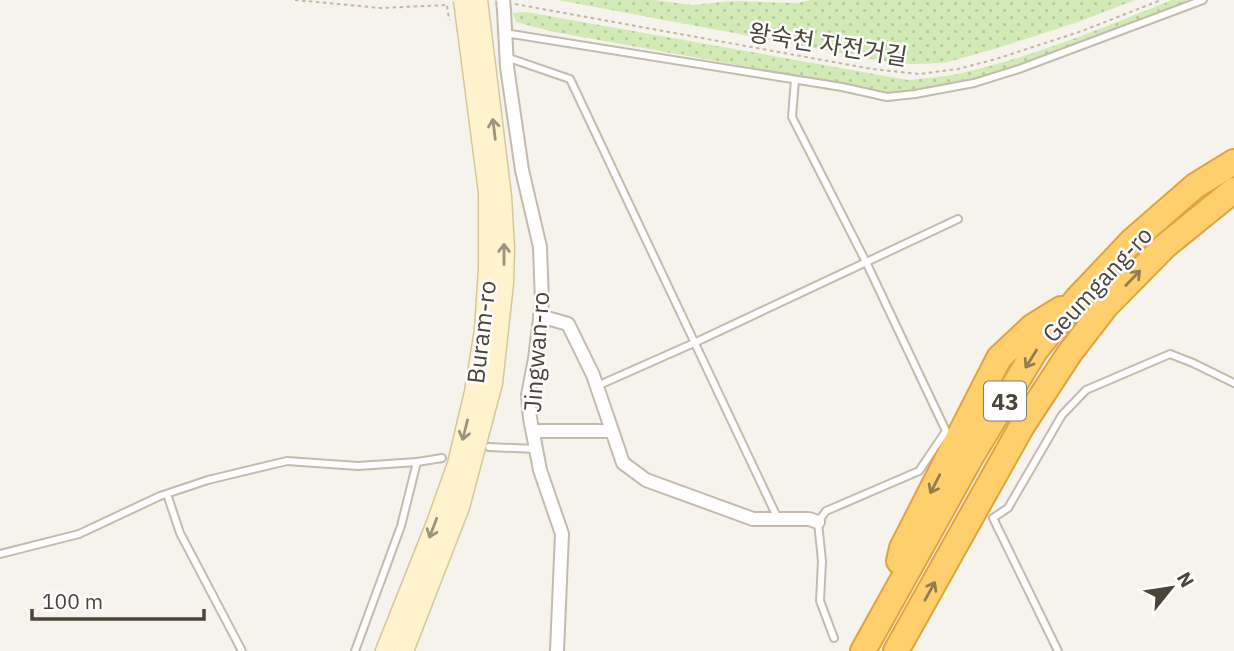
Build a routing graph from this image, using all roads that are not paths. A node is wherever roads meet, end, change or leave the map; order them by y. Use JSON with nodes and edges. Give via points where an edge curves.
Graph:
{"nodes":[{"id":1,"x":478,"y":0,"type":"edge"},
{"id":2,"x":1203,"y":0,"type":"edge"},
{"id":3,"x":455,"y":2,"type":"edge"},
{"id":4,"x":503,"y":5,"type":"edge"},
{"id":5,"x":505,"y":33,"type":"junction"},
{"id":6,"x":506,"y":57,"type":"junction"},
{"id":7,"x":795,"y":80,"type":"junction"},
{"id":8,"x":1234,"y":148,"type":"edge"},
{"id":9,"x":1234,"y":162,"type":"edge"},
{"id":10,"x":1195,"y":186,"type":"junction"},
{"id":11,"x":1233,"y":191,"type":"edge"},
{"id":12,"x":495,"y":194,"type":"junction"},
{"id":13,"x":958,"y":219,"type":"dead end"},
{"id":14,"x":866,"y":262,"type":"junction"},
{"id":15,"x":540,"y":316,"type":"junction"},
{"id":16,"x":694,"y":343,"type":"junction"},
{"id":17,"x":1234,"y":383,"type":"edge"},
{"id":18,"x":597,"y":386,"type":"junction"},
{"id":19,"x":533,"y":431,"type":"junction"},
{"id":20,"x":612,"y":431,"type":"junction"},
{"id":21,"x":488,"y":447,"type":"dead end"},
{"id":22,"x":536,"y":449,"type":"junction"},
{"id":23,"x":442,"y":458,"type":"dead end"},
{"id":24,"x":417,"y":462,"type":"junction"},
{"id":25,"x":167,"y":494,"type":"junction"},
{"id":26,"x":778,"y":519,"type":"junction"},
{"id":27,"x":818,"y":522,"type":"junction"},
{"id":28,"x":0,"y":554,"type":"edge"},
{"id":29,"x":834,"y":638,"type":"dead end"},
{"id":30,"x":243,"y":651,"type":"edge"},
{"id":31,"x":355,"y":651,"type":"edge"},
{"id":32,"x":385,"y":651,"type":"edge"},
{"id":33,"x":404,"y":651,"type":"edge"},
{"id":34,"x":557,"y":651,"type":"edge"},
{"id":35,"x":863,"y":651,"type":"edge"},
{"id":36,"x":897,"y":651,"type":"edge"},
{"id":37,"x":1058,"y":651,"type":"edge"}],
"edges":[{"from":12,"to":1,"type":"street","name":"Buram-ro","one_way":true,"bridge":true},
{"from":2,"to":7,"type":"lane","via":[[974,83],[887,97]]},
{"from":3,"to":12,"type":"street","name":"Buram-ro","bridge":true},
{"from":4,"to":5,"type":"street","name":"Jingwan-ro"},
{"from":5,"to":6,"type":"street","name":"Jingwan-ro"},
{"from":5,"to":7,"type":"lane"},
{"from":6,"to":15,"type":"street","name":"Jingwan-ro","via":[[522,170],[540,247]]},
{"from":6,"to":16,"type":"lane","via":[[570,79]]},
{"from":7,"to":14,"type":"lane","via":[[792,117]]},
{"from":8,"to":10,"type":"highway"},
{"from":9,"to":10,"type":"highway","name":"Geumgang-ro","number":"43"},
{"from":10,"to":35,"type":"highway","name":"Geumgang-ro","number":"43","one_way":true,"via":[[1133,240],[1035,351]]},
{"from":36,"to":11,"type":"highway","name":"Geumgang-ro","number":"43","one_way":true,"via":[[1022,426],[1069,354],[1106,306],[1165,246]]},
{"from":12,"to":32,"type":"street","name":"Buram-ro","one_way":true,"via":[[485,318],[457,464]]},
{"from":33,"to":12,"type":"street","name":"Buram-ro","one_way":true,"via":[[460,507],[493,383],[505,249]]},
{"from":13,"to":14,"type":"lane"},
{"from":14,"to":16,"type":"lane"},
{"from":14,"to":27,"type":"lane","via":[[946,431],[919,471],[826,511]]},
{"from":15,"to":18,"type":"street","via":[[568,324]]},
{"from":15,"to":19,"type":"street","name":"Jingwan-ro","via":[[528,394]]},
{"from":16,"to":18,"type":"lane"},
{"from":16,"to":26,"type":"lane"},
{"from":17,"to":37,"type":"lane","via":[[1170,354],[1086,390],[1062,415],[1009,508],[993,519]]},
{"from":18,"to":20,"type":"street"},
{"from":19,"to":20,"type":"street"},
{"from":19,"to":22,"type":"street","name":"Jingwan-ro"},
{"from":20,"to":26,"type":"street","via":[[623,463],[646,480],[753,519]]},
{"from":21,"to":22,"type":"lane"},
{"from":22,"to":34,"type":"street","name":"Jingwan-ro","via":[[562,534]]},
{"from":23,"to":24,"type":"lane"},
{"from":24,"to":25,"type":"lane","via":[[358,466],[287,461]]},
{"from":24,"to":31,"type":"lane","via":[[401,526]]},
{"from":25,"to":28,"type":"lane","via":[[79,534]]},
{"from":25,"to":30,"type":"lane","via":[[180,533]]},
{"from":26,"to":27,"type":"street"},
{"from":27,"to":29,"type":"lane","via":[[820,601]]}]}
